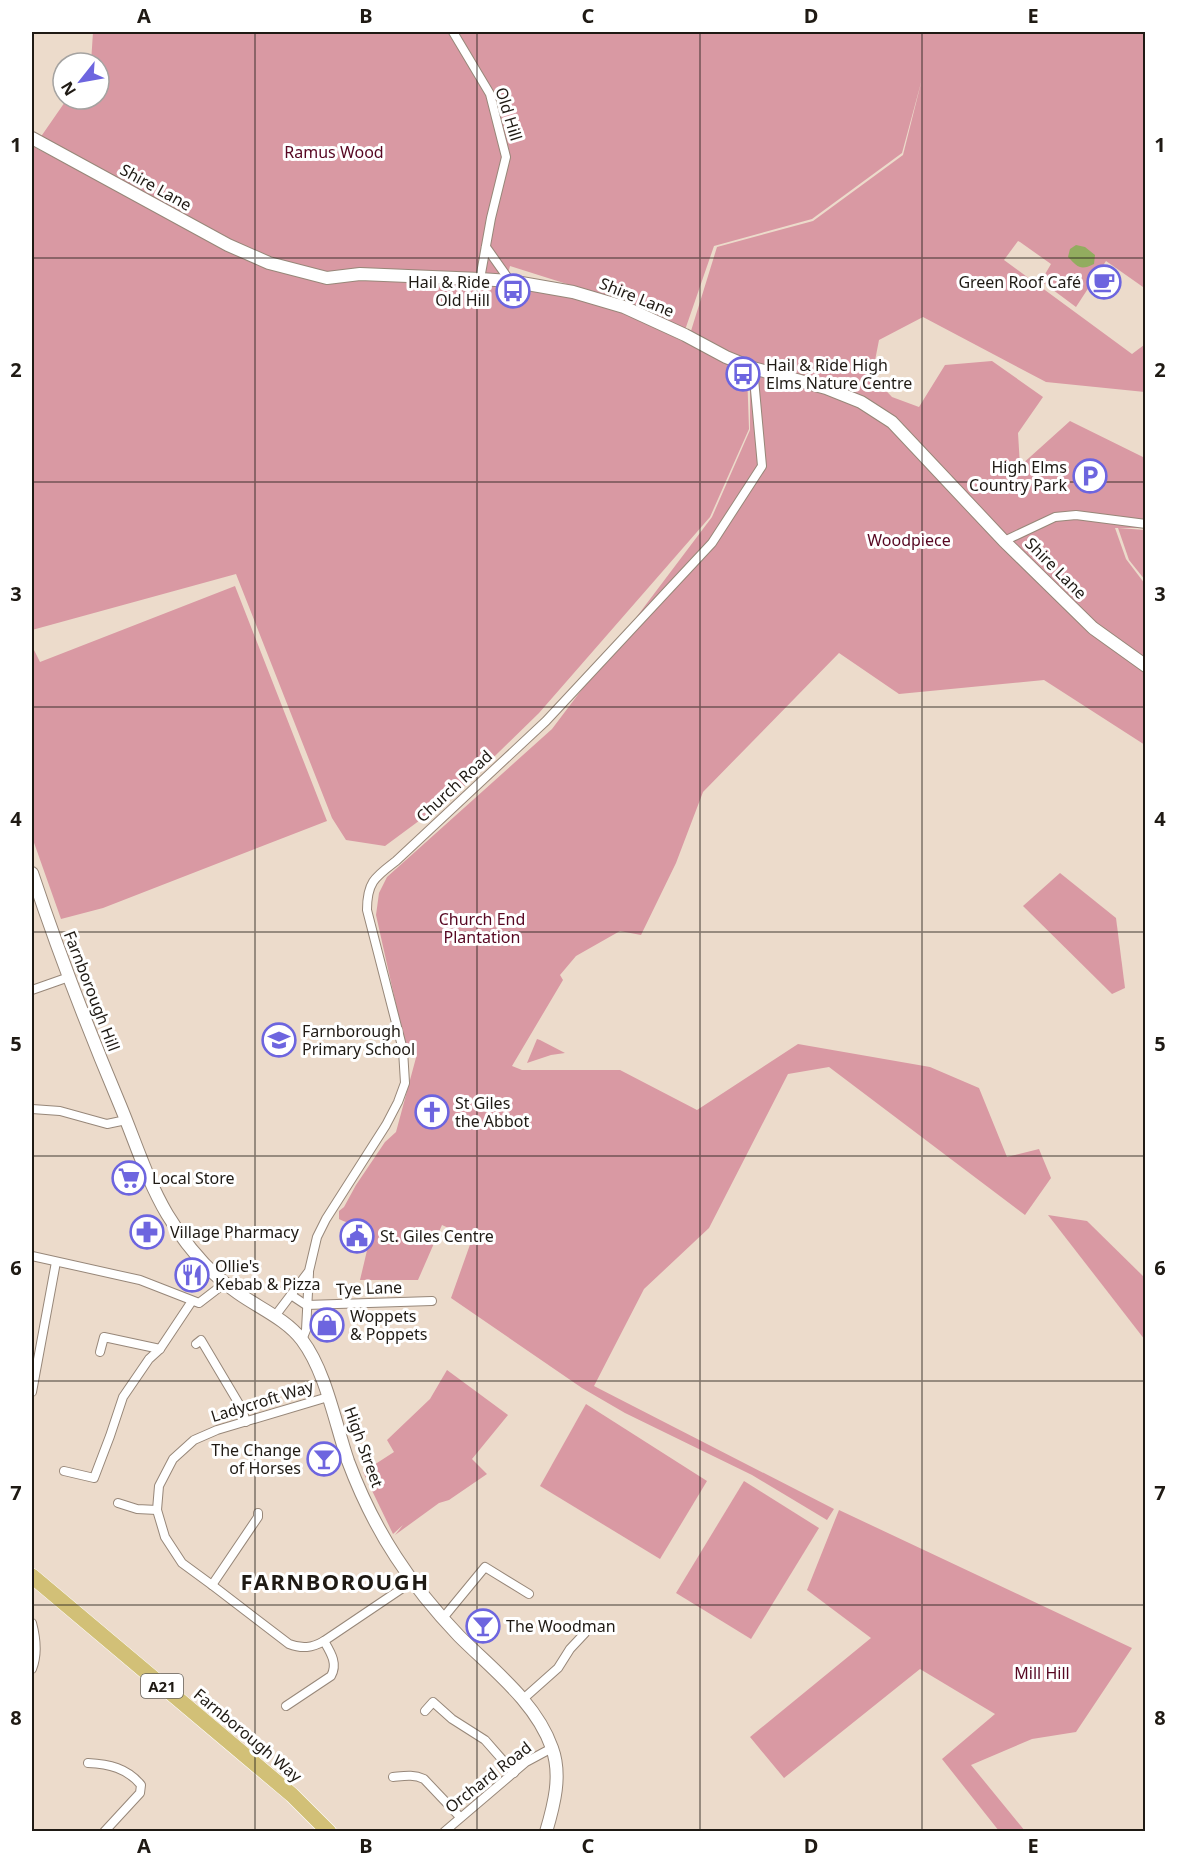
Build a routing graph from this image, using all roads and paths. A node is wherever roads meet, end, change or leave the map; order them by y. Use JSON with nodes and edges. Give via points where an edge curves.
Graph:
{"nodes":[{"id":1,"x":453,"y":32,"type":"edge"},
{"id":2,"x":32,"y":138,"type":"edge"},
{"id":3,"x":486,"y":247,"type":"junction"},
{"id":4,"x":480,"y":279,"type":"junction"},
{"id":5,"x":510,"y":282,"type":"junction"},
{"id":6,"x":753,"y":368,"type":"junction"},
{"id":7,"x":1146,"y":524,"type":"edge"},
{"id":8,"x":1004,"y":541,"type":"junction"},
{"id":9,"x":1146,"y":666,"type":"edge"},
{"id":10,"x":32,"y":873,"type":"edge"},
{"id":11,"x":69,"y":977,"type":"junction"},
{"id":12,"x":32,"y":990,"type":"edge"},
{"id":13,"x":32,"y":1109,"type":"edge"},
{"id":14,"x":126,"y":1120,"type":"junction"},
{"id":15,"x":32,"y":1256,"type":"edge"},
{"id":16,"x":56,"y":1262,"type":"junction"},
{"id":17,"x":309,"y":1271,"type":"junction"},
{"id":18,"x":225,"y":1282,"type":"junction"},
{"id":19,"x":291,"y":1295,"type":"junction"},
{"id":20,"x":192,"y":1301,"type":"junction"},
{"id":21,"x":432,"y":1301,"type":"dead end"},
{"id":22,"x":306,"y":1305,"type":"junction"},
{"id":23,"x":274,"y":1316,"type":"junction"},
{"id":24,"x":302,"y":1340,"type":"junction"},
{"id":25,"x":196,"y":1344,"type":"dead end"},
{"id":26,"x":160,"y":1348,"type":"junction"},
{"id":27,"x":100,"y":1352,"type":"dead end"},
{"id":28,"x":32,"y":1392,"type":"edge"},
{"id":29,"x":328,"y":1396,"type":"junction"},
{"id":30,"x":246,"y":1422,"type":"junction"},
{"id":31,"x":64,"y":1470,"type":"dead end"},
{"id":32,"x":118,"y":1503,"type":"dead end"},
{"id":33,"x":157,"y":1510,"type":"junction"},
{"id":34,"x":258,"y":1513,"type":"dead end"},
{"id":35,"x":32,"y":1576,"type":"edge"},
{"id":36,"x":413,"y":1581,"type":"junction"},
{"id":37,"x":212,"y":1585,"type":"junction"},
{"id":38,"x":529,"y":1594,"type":"dead end"},
{"id":39,"x":443,"y":1618,"type":"junction"},
{"id":40,"x":32,"y":1623,"type":"edge"},
{"id":41,"x":585,"y":1634,"type":"dead end"},
{"id":42,"x":324,"y":1641,"type":"junction"},
{"id":43,"x":32,"y":1669,"type":"edge"},
{"id":44,"x":522,"y":1700,"type":"junction"},
{"id":45,"x":286,"y":1706,"type":"dead end"},
{"id":46,"x":424,"y":1711,"type":"dead end"},
{"id":47,"x":552,"y":1748,"type":"junction"},
{"id":48,"x":88,"y":1763,"type":"dead end"},
{"id":49,"x":514,"y":1773,"type":"junction"},
{"id":50,"x":393,"y":1777,"type":"dead end"},
{"id":51,"x":460,"y":1817,"type":"junction"},
{"id":52,"x":104,"y":1832,"type":"edge"},
{"id":53,"x":329,"y":1832,"type":"edge"},
{"id":54,"x":444,"y":1832,"type":"edge"},
{"id":55,"x":546,"y":1832,"type":"edge"}],
"edges":[{"from":1,"to":3,"type":"street","name":"Old Hill","via":[[490,94],[506,158]]},
{"from":2,"to":4,"type":"street","name":"Shire Lane","via":[[228,245],[269,263],[327,278],[360,274]]},
{"from":3,"to":4,"type":"street","name":"Old Hill"},
{"from":3,"to":5,"type":"street"},
{"from":4,"to":5,"type":"street","name":"Shire Lane"},
{"from":5,"to":6,"type":"street","name":"Shire Lane","via":[[573,292],[624,307]]},
{"from":6,"to":8,"type":"street","name":"Shire Lane","via":[[826,388],[861,402],[892,422]]},
{"from":6,"to":17,"type":"street","name":"Church Road","via":[[762,466],[712,543],[546,721],[377,876],[367,894],[367,910],[403,1050],[405,1083],[386,1125],[326,1219]]},
{"from":7,"to":8,"type":"street","via":[[1076,515],[1055,517]]},
{"from":8,"to":9,"type":"street","name":"Shire Lane","via":[[1093,628]]},
{"from":10,"to":11,"type":"street","name":"Farnborough Hill"},
{"from":11,"to":12,"type":"street"},
{"from":11,"to":14,"type":"street","name":"Farnborough Hill"},
{"from":13,"to":14,"type":"street","via":[[60,1111],[107,1124]]},
{"from":14,"to":18,"type":"street","name":"High Street","via":[[166,1211],[194,1251]]},
{"from":15,"to":16,"type":"street"},
{"from":16,"to":20,"type":"street","via":[[140,1280]]},
{"from":16,"to":28,"type":"street"},
{"from":17,"to":19,"type":"street","name":"Church Road"},
{"from":17,"to":22,"type":"street","name":"Church Road"},
{"from":18,"to":20,"type":"street","via":[[203,1302]]},
{"from":18,"to":23,"type":"street","name":"High Street"},
{"from":19,"to":22,"type":"street"},
{"from":19,"to":23,"type":"street","name":"Church Road"},
{"from":20,"to":26,"type":"street"},
{"from":21,"to":22,"type":"street","name":"Tye Lane"},
{"from":22,"to":24,"type":"street","name":"Church Road"},
{"from":23,"to":24,"type":"street","name":"High Street"},
{"from":24,"to":29,"type":"street","name":"High Street"},
{"from":25,"to":30,"type":"street","via":[[201,1340]]},
{"from":26,"to":27,"type":"street","via":[[104,1338]]},
{"from":26,"to":31,"type":"street","via":[[123,1397],[94,1478]]},
{"from":29,"to":30,"type":"street","name":"Ladycroft Way"},
{"from":29,"to":36,"type":"street","name":"High Street","via":[[354,1476],[390,1548]]},
{"from":30,"to":33,"type":"street","name":"Ladycroft Way","via":[[194,1440],[173,1459],[159,1486]]},
{"from":32,"to":33,"type":"street"},
{"from":33,"to":37,"type":"street","name":"Ladycroft Way","via":[[165,1537],[182,1563]]},
{"from":34,"to":37,"type":"street"},
{"from":35,"to":53,"type":"highway","name":"Farnborough Way","number":"A21","via":[[284,1789]]},
{"from":36,"to":39,"type":"street","name":"High Street"},
{"from":36,"to":42,"type":"street","name":"Ladycroft Way"},
{"from":37,"to":42,"type":"street","name":"Ladycroft Way","via":[[288,1644],[307,1647]]},
{"from":38,"to":39,"type":"street","via":[[485,1567]]},
{"from":39,"to":44,"type":"street","name":"High Street"},
{"from":40,"to":43,"type":"street","via":[[36,1655]]},
{"from":41,"to":44,"type":"street","via":[[558,1668]]},
{"from":42,"to":45,"type":"street","via":[[335,1671]]},
{"from":44,"to":47,"type":"street","name":"High Street"},
{"from":46,"to":49,"type":"street","via":[[433,1701],[485,1740]]},
{"from":47,"to":49,"type":"street","name":"Orchard Road"},
{"from":47,"to":55,"type":"street","name":"High Street","via":[[556,1784]]},
{"from":48,"to":52,"type":"street","via":[[127,1772],[141,1785],[140,1793]]},
{"from":49,"to":51,"type":"street","name":"Orchard Road"},
{"from":50,"to":51,"type":"street","via":[[416,1775],[424,1779]]},
{"from":51,"to":54,"type":"street","name":"Orchard Road"}]}
